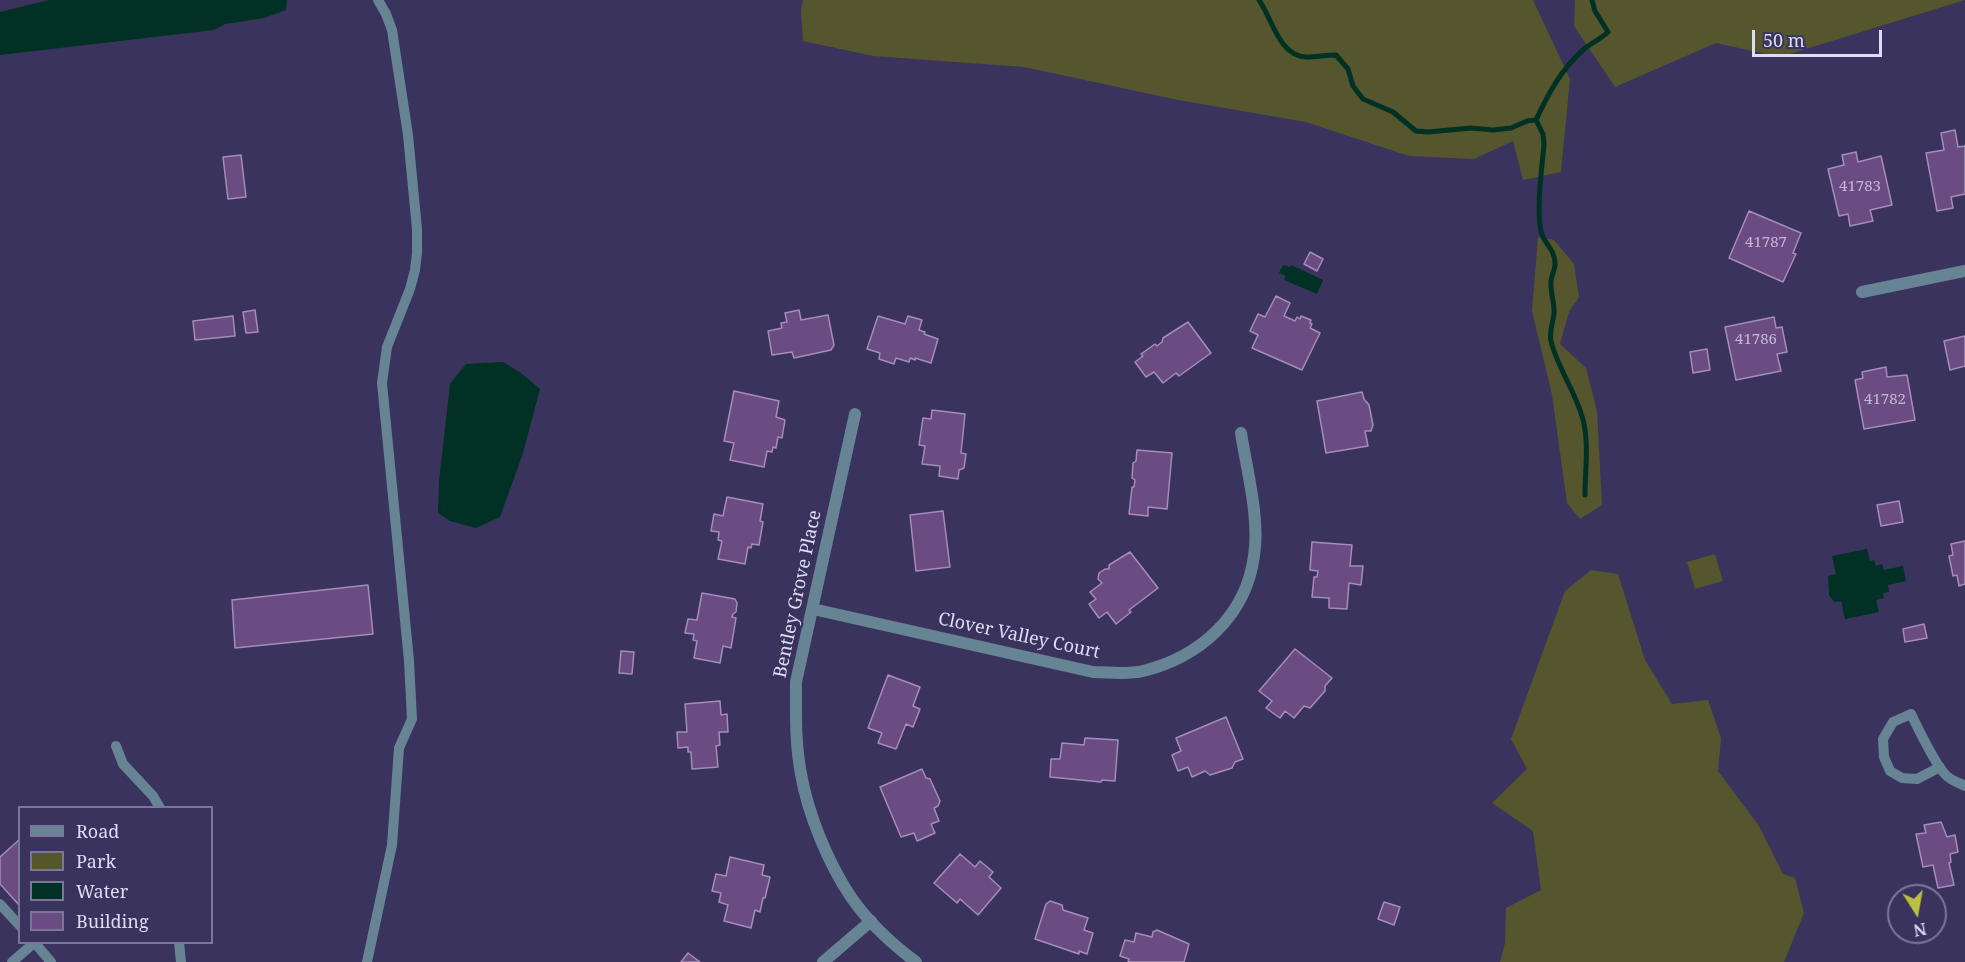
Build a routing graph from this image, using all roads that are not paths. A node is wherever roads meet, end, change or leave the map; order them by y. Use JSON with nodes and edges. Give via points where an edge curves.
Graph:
{"nodes":[{"id":1,"x":378,"y":0,"type":"edge"},
{"id":2,"x":1965,"y":272,"type":"edge"},
{"id":3,"x":1862,"y":292,"type":"dead end"},
{"id":4,"x":855,"y":414,"type":"dead end"},
{"id":5,"x":1241,"y":434,"type":"dead end"},
{"id":6,"x":813,"y":609,"type":"junction"},
{"id":7,"x":116,"y":746,"type":"dead end"},
{"id":8,"x":1940,"y":767,"type":"junction"},
{"id":9,"x":1965,"y":786,"type":"edge"},
{"id":10,"x":159,"y":806,"type":"edge"},
{"id":11,"x":0,"y":904,"type":"edge"},
{"id":12,"x":871,"y":921,"type":"junction"},
{"id":13,"x":18,"y":924,"type":"edge"},
{"id":14,"x":33,"y":944,"type":"edge"},
{"id":15,"x":35,"y":944,"type":"edge"},
{"id":16,"x":179,"y":944,"type":"edge"},
{"id":17,"x":12,"y":962,"type":"edge"},
{"id":18,"x":51,"y":962,"type":"edge"},
{"id":19,"x":181,"y":962,"type":"edge"},
{"id":20,"x":367,"y":962,"type":"edge"},
{"id":21,"x":824,"y":962,"type":"edge"},
{"id":22,"x":916,"y":962,"type":"edge"}],
"edges":[{"from":1,"to":20,"type":"lane","via":[[392,30],[417,229],[415,270],[387,348],[382,383],[412,719],[399,748],[392,845]]},
{"from":2,"to":3,"type":"street"},
{"from":4,"to":6,"type":"street","name":"Bentley Grove Place"},
{"from":5,"to":6,"type":"street","name":"Clover Valley Court","via":[[1255,527],[1254,556],[1245,589],[1228,620],[1208,640],[1164,664],[1142,671],[1093,672]]},
{"from":6,"to":12,"type":"street","name":"Bentley Grove Place","via":[[796,682],[801,773],[832,864]]},
{"from":7,"to":10,"type":"lane","via":[[123,764]]},
{"from":8,"to":8,"type":"lane","via":[[1911,714],[1893,722],[1883,739],[1890,771],[1902,778],[1917,779]]},
{"from":8,"to":9,"type":"lane","via":[[1946,777]]},
{"from":11,"to":13,"type":"lane"},
{"from":12,"to":21,"type":"street"},
{"from":12,"to":22,"type":"street","name":"Bentley Grove Place"},
{"from":14,"to":17,"type":"lane"},
{"from":15,"to":18,"type":"lane"},
{"from":16,"to":19,"type":"lane"}]}
